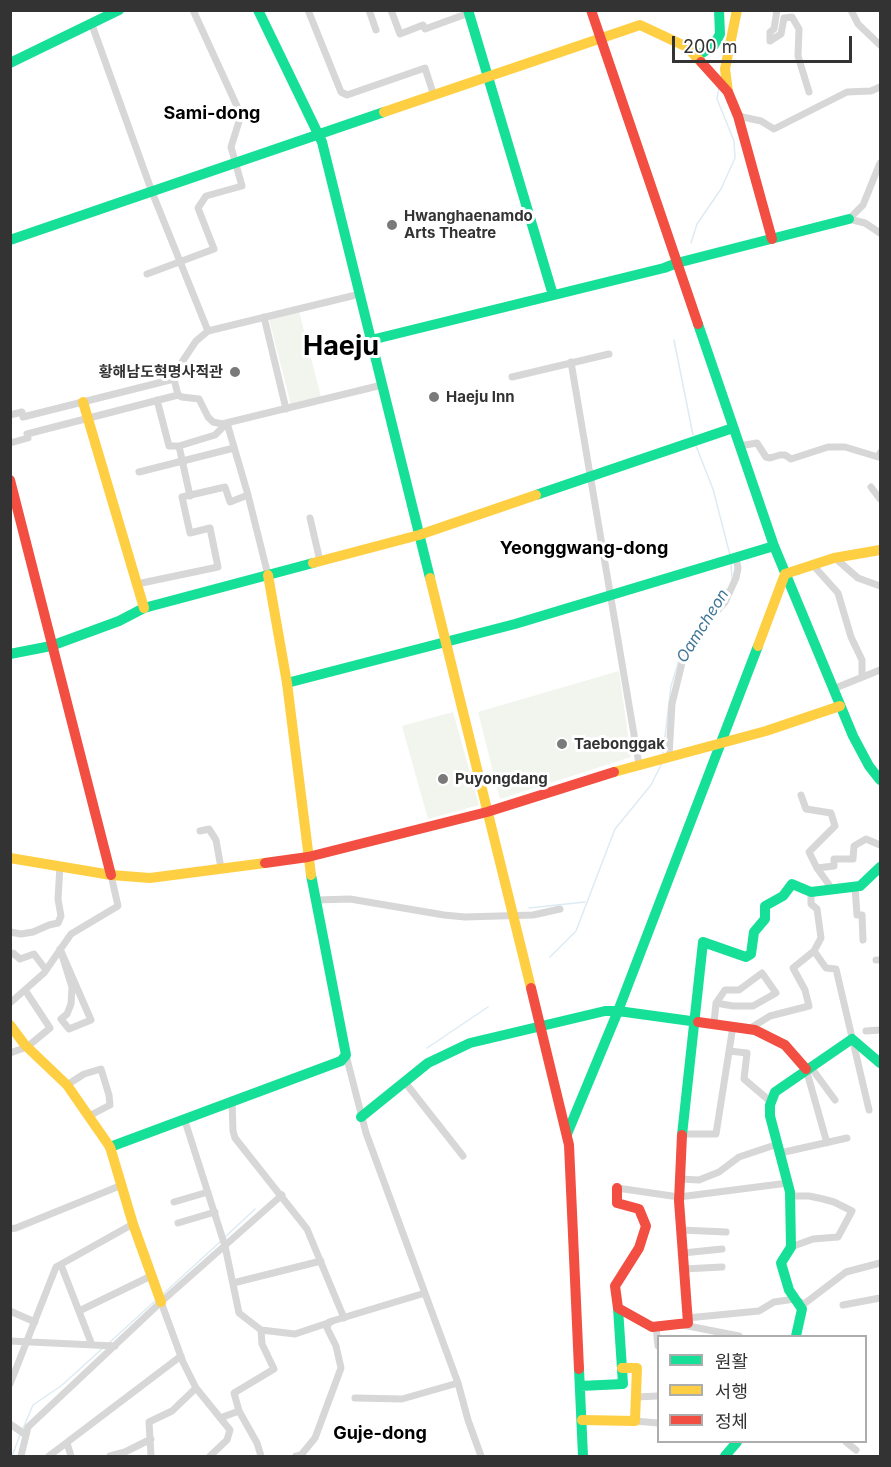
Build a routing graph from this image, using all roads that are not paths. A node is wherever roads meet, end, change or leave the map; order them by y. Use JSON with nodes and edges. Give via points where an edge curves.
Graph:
{"nodes":[{"id":1,"x":119,"y":10,"type":"edge"},
{"id":2,"x":193,"y":10,"type":"edge"},
{"id":3,"x":258,"y":10,"type":"edge"},
{"id":4,"x":308,"y":10,"type":"edge"},
{"id":5,"x":369,"y":10,"type":"edge"},
{"id":6,"x":391,"y":10,"type":"edge"},
{"id":7,"x":591,"y":10,"type":"edge"},
{"id":8,"x":719,"y":10,"type":"edge"},
{"id":9,"x":737,"y":10,"type":"edge"},
{"id":10,"x":777,"y":10,"type":"edge"},
{"id":11,"x":851,"y":10,"type":"edge"},
{"id":12,"x":468,"y":12,"type":"edge"},
{"id":13,"x":92,"y":25,"type":"junction"},
{"id":14,"x":376,"y":30,"type":"dead end"},
{"id":15,"x":601,"y":39,"type":"junction"},
{"id":16,"x":880,"y":45,"type":"edge"},
{"id":17,"x":696,"y":57,"type":"junction"},
{"id":18,"x":10,"y":63,"type":"edge"},
{"id":19,"x":487,"y":78,"type":"junction"},
{"id":20,"x":880,"y":87,"type":"edge"},
{"id":21,"x":726,"y":89,"type":"junction"},
{"id":22,"x":808,"y":92,"type":"dead end"},
{"id":23,"x":434,"y":96,"type":"junction"},
{"id":24,"x":738,"y":116,"type":"junction"},
{"id":25,"x":320,"y":135,"type":"junction"},
{"id":26,"x":880,"y":163,"type":"edge"},
{"id":27,"x":236,"y":164,"type":"junction"},
{"id":28,"x":152,"y":192,"type":"junction"},
{"id":29,"x":849,"y":219,"type":"junction"},
{"id":30,"x":880,"y":233,"type":"edge"},
{"id":31,"x":772,"y":239,"type":"junction"},
{"id":32,"x":10,"y":240,"type":"edge"},
{"id":33,"x":180,"y":261,"type":"junction"},
{"id":34,"x":677,"y":263,"type":"junction"},
{"id":35,"x":147,"y":274,"type":"dead end"},
{"id":36,"x":360,"y":294,"type":"junction"},
{"id":37,"x":553,"y":295,"type":"junction"},
{"id":38,"x":264,"y":317,"type":"junction"},
{"id":39,"x":208,"y":332,"type":"junction"},
{"id":40,"x":371,"y":340,"type":"junction"},
{"id":41,"x":609,"y":354,"type":"dead end"},
{"id":42,"x":571,"y":362,"type":"junction"},
{"id":43,"x":512,"y":377,"type":"dead end"},
{"id":44,"x":174,"y":379,"type":"junction"},
{"id":45,"x":382,"y":385,"type":"junction"},
{"id":46,"x":178,"y":395,"type":"junction"},
{"id":47,"x":157,"y":400,"type":"junction"},
{"id":48,"x":83,"y":402,"type":"junction"},
{"id":49,"x":286,"y":409,"type":"junction"},
{"id":50,"x":10,"y":415,"type":"edge"},
{"id":51,"x":87,"y":418,"type":"junction"},
{"id":52,"x":227,"y":423,"type":"junction"},
{"id":53,"x":733,"y":428,"type":"junction"},
{"id":54,"x":10,"y":443,"type":"edge"},
{"id":55,"x":179,"y":446,"type":"junction"},
{"id":56,"x":739,"y":446,"type":"junction"},
{"id":57,"x":234,"y":448,"type":"junction"},
{"id":58,"x":880,"y":456,"type":"edge"},
{"id":59,"x":182,"y":460,"type":"junction"},
{"id":60,"x":139,"y":472,"type":"dead end"},
{"id":61,"x":592,"y":476,"type":"junction"},
{"id":62,"x":10,"y":480,"type":"edge"},
{"id":63,"x":871,"y":487,"type":"dead end"},
{"id":64,"x":190,"y":495,"type":"junction"},
{"id":65,"x":248,"y":495,"type":"junction"},
{"id":66,"x":880,"y":499,"type":"edge"},
{"id":67,"x":310,"y":518,"type":"dead end"},
{"id":68,"x":419,"y":535,"type":"junction"},
{"id":69,"x":774,"y":546,"type":"junction"},
{"id":70,"x":880,"y":550,"type":"edge"},
{"id":71,"x":834,"y":558,"type":"junction"},
{"id":72,"x":732,"y":560,"type":"junction"},
{"id":73,"x":320,"y":561,"type":"junction"},
{"id":74,"x":812,"y":564,"type":"junction"},
{"id":75,"x":785,"y":574,"type":"junction"},
{"id":76,"x":268,"y":575,"type":"junction"},
{"id":77,"x":136,"y":584,"type":"junction"},
{"id":78,"x":880,"y":585,"type":"edge"},
{"id":79,"x":610,"y":597,"type":"junction"},
{"id":80,"x":144,"y":608,"type":"junction"},
{"id":81,"x":446,"y":642,"type":"junction"},
{"id":82,"x":51,"y":646,"type":"junction"},
{"id":83,"x":10,"y":654,"type":"edge"},
{"id":84,"x":880,"y":670,"type":"edge"},
{"id":85,"x":862,"y":677,"type":"junction"},
{"id":86,"x":287,"y":683,"type":"junction"},
{"id":87,"x":833,"y":689,"type":"junction"},
{"id":88,"x":840,"y":706,"type":"junction"},
{"id":89,"x":720,"y":742,"type":"junction"},
{"id":90,"x":669,"y":756,"type":"junction"},
{"id":91,"x":639,"y":764,"type":"junction"},
{"id":92,"x":880,"y":780,"type":"edge"},
{"id":93,"x":801,"y":795,"type":"dead end"},
{"id":94,"x":487,"y":812,"type":"junction"},
{"id":95,"x":200,"y":831,"type":"dead end"},
{"id":96,"x":880,"y":845,"type":"edge"},
{"id":97,"x":308,"y":857,"type":"junction"},
{"id":98,"x":10,"y":858,"type":"edge"},
{"id":99,"x":60,"y":866,"type":"junction"},
{"id":100,"x":880,"y":867,"type":"edge"},
{"id":101,"x":221,"y":868,"type":"junction"},
{"id":102,"x":817,"y":868,"type":"junction"},
{"id":103,"x":111,"y":875,"type":"junction"},
{"id":104,"x":855,"y":887,"type":"junction"},
{"id":105,"x":832,"y":889,"type":"junction"},
{"id":106,"x":811,"y":892,"type":"junction"},
{"id":107,"x":316,"y":900,"type":"junction"},
{"id":108,"x":560,"y":909,"type":"dead end"},
{"id":109,"x":512,"y":915,"type":"junction"},
{"id":110,"x":10,"y":932,"type":"edge"},
{"id":111,"x":863,"y":940,"type":"dead end"},
{"id":112,"x":60,"y":949,"type":"junction"},
{"id":113,"x":814,"y":951,"type":"junction"},
{"id":114,"x":10,"y":955,"type":"edge"},
{"id":115,"x":46,"y":970,"type":"junction"},
{"id":116,"x":25,"y":990,"type":"junction"},
{"id":117,"x":10,"y":1003,"type":"edge"},
{"id":118,"x":716,"y":1003,"type":"junction"},
{"id":119,"x":618,"y":1011,"type":"junction"},
{"id":120,"x":695,"y":1020,"type":"junction"},
{"id":121,"x":714,"y":1023,"type":"junction"},
{"id":122,"x":10,"y":1025,"type":"edge"},
{"id":123,"x":733,"y":1026,"type":"junction"},
{"id":124,"x":539,"y":1027,"type":"junction"},
{"id":125,"x":749,"y":1029,"type":"junction"},
{"id":126,"x":880,"y":1030,"type":"edge"},
{"id":127,"x":866,"y":1031,"type":"dead end"},
{"id":128,"x":852,"y":1039,"type":"junction"},
{"id":129,"x":27,"y":1047,"type":"junction"},
{"id":130,"x":729,"y":1051,"type":"junction"},
{"id":131,"x":10,"y":1053,"type":"edge"},
{"id":132,"x":346,"y":1056,"type":"junction"},
{"id":133,"x":880,"y":1063,"type":"edge"},
{"id":134,"x":808,"y":1067,"type":"junction"},
{"id":135,"x":404,"y":1080,"type":"junction"},
{"id":136,"x":67,"y":1085,"type":"junction"},
{"id":137,"x":232,"y":1100,"type":"junction"},
{"id":138,"x":836,"y":1100,"type":"dead end"},
{"id":139,"x":771,"y":1102,"type":"junction"},
{"id":140,"x":869,"y":1110,"type":"dead end"},
{"id":141,"x":89,"y":1116,"type":"junction"},
{"id":142,"x":361,"y":1117,"type":"junction"},
{"id":143,"x":184,"y":1118,"type":"junction"},
{"id":144,"x":567,"y":1134,"type":"junction"},
{"id":145,"x":682,"y":1134,"type":"junction"},
{"id":146,"x":847,"y":1138,"type":"dead end"},
{"id":147,"x":827,"y":1143,"type":"junction"},
{"id":148,"x":111,"y":1147,"type":"junction"},
{"id":149,"x":779,"y":1149,"type":"junction"},
{"id":150,"x":463,"y":1156,"type":"dead end"},
{"id":151,"x":680,"y":1179,"type":"junction"},
{"id":152,"x":788,"y":1183,"type":"junction"},
{"id":153,"x":122,"y":1185,"type":"junction"},
{"id":154,"x":617,"y":1188,"type":"joint"},
{"id":155,"x":208,"y":1192,"type":"junction"},
{"id":156,"x":282,"y":1195,"type":"junction"},
{"id":157,"x":790,"y":1196,"type":"junction"},
{"id":158,"x":680,"y":1197,"type":"junction"},
{"id":159,"x":174,"y":1202,"type":"dead end"},
{"id":160,"x":214,"y":1212,"type":"junction"},
{"id":161,"x":178,"y":1223,"type":"dead end"},
{"id":162,"x":133,"y":1224,"type":"junction"},
{"id":163,"x":10,"y":1229,"type":"edge"},
{"id":164,"x":681,"y":1230,"type":"junction"},
{"id":165,"x":726,"y":1232,"type":"dead end"},
{"id":166,"x":225,"y":1246,"type":"junction"},
{"id":167,"x":791,"y":1247,"type":"junction"},
{"id":168,"x":722,"y":1249,"type":"dead end"},
{"id":169,"x":683,"y":1252,"type":"junction"},
{"id":170,"x":321,"y":1262,"type":"junction"},
{"id":171,"x":880,"y":1263,"type":"edge"},
{"id":172,"x":61,"y":1265,"type":"junction"},
{"id":173,"x":722,"y":1267,"type":"dead end"},
{"id":174,"x":684,"y":1269,"type":"junction"},
{"id":175,"x":151,"y":1276,"type":"junction"},
{"id":176,"x":233,"y":1283,"type":"junction"},
{"id":177,"x":424,"y":1293,"type":"junction"},
{"id":178,"x":880,"y":1298,"type":"edge"},
{"id":179,"x":159,"y":1299,"type":"junction"},
{"id":180,"x":795,"y":1299,"type":"junction"},
{"id":181,"x":843,"y":1305,"type":"dead end"},
{"id":182,"x":618,"y":1308,"type":"junction"},
{"id":183,"x":10,"y":1311,"type":"edge"},
{"id":184,"x":79,"y":1311,"type":"junction"},
{"id":185,"x":344,"y":1318,"type":"junction"},
{"id":186,"x":682,"y":1321,"type":"junction"},
{"id":187,"x":35,"y":1322,"type":"junction"},
{"id":188,"x":329,"y":1323,"type":"junction"},
{"id":189,"x":656,"y":1327,"type":"junction"},
{"id":190,"x":261,"y":1330,"type":"junction"},
{"id":191,"x":735,"y":1335,"type":"edge"},
{"id":192,"x":796,"y":1335,"type":"edge"},
{"id":193,"x":657,"y":1336,"type":"edge"},
{"id":194,"x":11,"y":1340,"type":"edge"},
{"id":195,"x":27,"y":1341,"type":"junction"},
{"id":196,"x":92,"y":1345,"type":"junction"},
{"id":197,"x":115,"y":1346,"type":"junction"},
{"id":198,"x":181,"y":1356,"type":"junction"},
{"id":199,"x":622,"y":1368,"type":"junction"},
{"id":200,"x":458,"y":1383,"type":"junction"},
{"id":201,"x":10,"y":1384,"type":"edge"},
{"id":202,"x":580,"y":1386,"type":"junction"},
{"id":203,"x":196,"y":1388,"type":"junction"},
{"id":204,"x":657,"y":1396,"type":"edge"},
{"id":205,"x":636,"y":1397,"type":"junction"},
{"id":206,"x":354,"y":1398,"type":"dead end"},
{"id":207,"x":239,"y":1410,"type":"junction"},
{"id":208,"x":220,"y":1418,"type":"junction"},
{"id":209,"x":582,"y":1419,"type":"junction"},
{"id":210,"x":635,"y":1421,"type":"junction"},
{"id":211,"x":657,"y":1423,"type":"edge"},
{"id":212,"x":10,"y":1424,"type":"edge"},
{"id":213,"x":26,"y":1435,"type":"junction"},
{"id":214,"x":151,"y":1439,"type":"junction"},
{"id":215,"x":67,"y":1443,"type":"junction"},
{"id":216,"x":736,"y":1443,"type":"edge"},
{"id":217,"x":847,"y":1443,"type":"edge"},
{"id":218,"x":856,"y":1450,"type":"dead end"},
{"id":219,"x":21,"y":1456,"type":"edge"},
{"id":220,"x":50,"y":1456,"type":"edge"},
{"id":221,"x":71,"y":1456,"type":"edge"},
{"id":222,"x":110,"y":1456,"type":"edge"},
{"id":223,"x":151,"y":1456,"type":"edge"},
{"id":224,"x":210,"y":1456,"type":"edge"},
{"id":225,"x":261,"y":1456,"type":"edge"},
{"id":226,"x":301,"y":1456,"type":"edge"},
{"id":227,"x":481,"y":1456,"type":"edge"},
{"id":228,"x":583,"y":1456,"type":"edge"},
{"id":229,"x":725,"y":1456,"type":"edge"}],
"edges":[{"from":1,"to":13,"type":"street"},
{"from":2,"to":27,"type":"street","via":[[241,115],[231,147]]},
{"from":3,"to":25,"type":"street"},
{"from":4,"to":23,"type":"street","via":[[341,92],[347,95],[425,68]]},
{"from":5,"to":14,"type":"street"},
{"from":6,"to":12,"type":"street","via":[[400,34]]},
{"from":7,"to":15,"type":"street"},
{"from":8,"to":17,"type":"street","via":[[720,34],[714,45]]},
{"from":9,"to":21,"type":"street","via":[[725,69]]},
{"from":10,"to":22,"type":"street","via":[[770,41],[782,34],[784,18],[792,17],[799,29],[798,56]]},
{"from":11,"to":16,"type":"street","via":[[858,24]]},
{"from":12,"to":19,"type":"street"},
{"from":13,"to":18,"type":"street"},
{"from":13,"to":28,"type":"street"},
{"from":15,"to":17,"type":"street","via":[[640,25],[687,47]]},
{"from":15,"to":19,"type":"street"},
{"from":15,"to":34,"type":"street"},
{"from":17,"to":21,"type":"street"},
{"from":19,"to":23,"type":"street"},
{"from":19,"to":37,"type":"street"},
{"from":20,"to":24,"type":"street","via":[[847,92],[774,129],[761,121]]},
{"from":21,"to":24,"type":"street"},
{"from":23,"to":25,"type":"street"},
{"from":24,"to":31,"type":"street"},
{"from":25,"to":27,"type":"street"},
{"from":25,"to":36,"type":"street"},
{"from":26,"to":29,"type":"street","via":[[863,205]]},
{"from":27,"to":28,"type":"street"},
{"from":27,"to":33,"type":"street","via":[[242,186],[206,196],[198,208],[214,249]]},
{"from":28,"to":32,"type":"street"},
{"from":28,"to":33,"type":"street"},
{"from":29,"to":30,"type":"street"},
{"from":29,"to":31,"type":"street"},
{"from":31,"to":34,"type":"street"},
{"from":33,"to":35,"type":"street"},
{"from":33,"to":39,"type":"street"},
{"from":34,"to":37,"type":"street"},
{"from":34,"to":53,"type":"street"},
{"from":36,"to":38,"type":"street"},
{"from":36,"to":40,"type":"street"},
{"from":37,"to":40,"type":"street"},
{"from":38,"to":39,"type":"street"},
{"from":38,"to":49,"type":"street"},
{"from":39,"to":44,"type":"street","via":[[196,341]]},
{"from":40,"to":45,"type":"street"},
{"from":41,"to":42,"type":"street"},
{"from":42,"to":43,"type":"street"},
{"from":42,"to":61,"type":"street"},
{"from":44,"to":46,"type":"street"},
{"from":44,"to":48,"type":"street"},
{"from":45,"to":49,"type":"street"},
{"from":45,"to":68,"type":"street"},
{"from":46,"to":47,"type":"street"},
{"from":46,"to":52,"type":"street","via":[[199,399],[208,417],[217,424]]},
{"from":47,"to":51,"type":"street"},
{"from":47,"to":55,"type":"street","via":[[169,446]]},
{"from":48,"to":50,"type":"street","via":[[23,417],[22,412]]},
{"from":48,"to":51,"type":"street"},
{"from":49,"to":52,"type":"street"},
{"from":51,"to":54,"type":"street","via":[[27,434],[28,438]]},
{"from":51,"to":77,"type":"street"},
{"from":52,"to":55,"type":"street","via":[[215,435]]},
{"from":52,"to":57,"type":"street"},
{"from":53,"to":56,"type":"street"},
{"from":53,"to":61,"type":"street"},
{"from":55,"to":59,"type":"street"},
{"from":56,"to":58,"type":"street","via":[[757,443],[770,458],[780,454],[791,459],[828,447]]},
{"from":56,"to":69,"type":"street"},
{"from":57,"to":59,"type":"street"},
{"from":57,"to":65,"type":"street"},
{"from":59,"to":60,"type":"street"},
{"from":59,"to":64,"type":"street"},
{"from":61,"to":68,"type":"street"},
{"from":61,"to":79,"type":"street"},
{"from":62,"to":82,"type":"street"},
{"from":63,"to":66,"type":"street"},
{"from":64,"to":65,"type":"street","via":[[225,488],[230,502]]},
{"from":64,"to":77,"type":"street","via":[[182,497],[190,533],[210,528],[218,567]]},
{"from":65,"to":76,"type":"street"},
{"from":67,"to":73,"type":"street"},
{"from":68,"to":73,"type":"street"},
{"from":68,"to":81,"type":"street"},
{"from":69,"to":72,"type":"street"},
{"from":69,"to":75,"type":"street"},
{"from":70,"to":71,"type":"street"},
{"from":71,"to":74,"type":"street"},
{"from":71,"to":78,"type":"street","via":[[858,578]]},
{"from":72,"to":79,"type":"street"},
{"from":72,"to":90,"type":"street","via":[[738,568],[725,602],[697,634],[682,663],[672,704]]},
{"from":73,"to":76,"type":"street"},
{"from":74,"to":75,"type":"street"},
{"from":74,"to":85,"type":"street","via":[[838,593],[862,660]]},
{"from":75,"to":87,"type":"street"},
{"from":75,"to":89,"type":"street"},
{"from":76,"to":80,"type":"street"},
{"from":76,"to":86,"type":"street"},
{"from":77,"to":80,"type":"street"},
{"from":79,"to":81,"type":"street"},
{"from":79,"to":91,"type":"street"},
{"from":80,"to":82,"type":"street"},
{"from":81,"to":86,"type":"street"},
{"from":81,"to":94,"type":"street"},
{"from":82,"to":83,"type":"street"},
{"from":82,"to":103,"type":"street"},
{"from":84,"to":85,"type":"street"},
{"from":85,"to":87,"type":"street"},
{"from":86,"to":97,"type":"street"},
{"from":87,"to":88,"type":"street"},
{"from":88,"to":89,"type":"street"},
{"from":88,"to":92,"type":"street","via":[[861,753]]},
{"from":89,"to":90,"type":"street"},
{"from":89,"to":119,"type":"street"},
{"from":90,"to":91,"type":"street"},
{"from":91,"to":94,"type":"street"},
{"from":93,"to":102,"type":"street","via":[[806,809],[831,813],[835,826],[809,852]]},
{"from":94,"to":97,"type":"street"},
{"from":94,"to":109,"type":"street"},
{"from":95,"to":101,"type":"street","via":[[209,829],[216,840]]},
{"from":96,"to":102,"type":"street","via":[[866,839],[854,846],[853,859],[834,859],[834,866]]},
{"from":97,"to":101,"type":"street"},
{"from":97,"to":107,"type":"street"},
{"from":98,"to":99,"type":"street"},
{"from":99,"to":103,"type":"street"},
{"from":99,"to":110,"type":"street","via":[[58,923],[21,934]]},
{"from":100,"to":104,"type":"street"},
{"from":101,"to":103,"type":"street","via":[[150,878]]},
{"from":102,"to":105,"type":"street"},
{"from":103,"to":112,"type":"street","via":[[118,906],[71,934]]},
{"from":104,"to":105,"type":"street"},
{"from":104,"to":111,"type":"street"},
{"from":105,"to":106,"type":"street"},
{"from":106,"to":113,"type":"street","via":[[811,904],[818,909],[821,938]]},
{"from":106,"to":120,"type":"street","via":[[792,884],[783,896],[765,906],[765,919],[754,932],[751,954],[746,957],[703,942]]},
{"from":107,"to":109,"type":"street","via":[[350,899],[455,916]]},
{"from":107,"to":132,"type":"street"},
{"from":108,"to":109,"type":"street"},
{"from":109,"to":124,"type":"street"},
{"from":112,"to":112,"type":"street","via":[[72,987],[71,1004],[61,1019],[69,1029],[92,1020]]},
{"from":112,"to":115,"type":"street"},
{"from":113,"to":125,"type":"street","via":[[793,968],[809,1006],[770,1016]]},
{"from":113,"to":128,"type":"street","via":[[826,968],[836,969]]},
{"from":114,"to":115,"type":"street","via":[[20,958],[34,954]]},
{"from":115,"to":116,"type":"street"},
{"from":116,"to":117,"type":"street"},
{"from":116,"to":129,"type":"street","via":[[50,1028]]},
{"from":118,"to":118,"type":"street","via":[[753,1006],[776,993],[762,973],[739,990],[725,990]]},
{"from":118,"to":121,"type":"street"},
{"from":119,"to":120,"type":"street"},
{"from":119,"to":124,"type":"street"},
{"from":119,"to":144,"type":"street"},
{"from":120,"to":121,"type":"street"},
{"from":120,"to":145,"type":"street"},
{"from":121,"to":123,"type":"street"},
{"from":122,"to":129,"type":"street"},
{"from":123,"to":125,"type":"street"},
{"from":123,"to":130,"type":"street"},
{"from":124,"to":135,"type":"street","via":[[454,1049]]},
{"from":124,"to":144,"type":"street"},
{"from":125,"to":134,"type":"street","via":[[785,1045]]},
{"from":126,"to":127,"type":"street"},
{"from":128,"to":133,"type":"street"},
{"from":128,"to":134,"type":"street"},
{"from":128,"to":140,"type":"street"},
{"from":129,"to":131,"type":"street"},
{"from":129,"to":136,"type":"street"},
{"from":130,"to":139,"type":"street","via":[[747,1053],[744,1079]]},
{"from":130,"to":145,"type":"street","via":[[716,1134]]},
{"from":132,"to":137,"type":"street"},
{"from":132,"to":142,"type":"street"},
{"from":134,"to":138,"type":"street"},
{"from":134,"to":139,"type":"street","via":[[775,1092]]},
{"from":134,"to":147,"type":"street"},
{"from":135,"to":142,"type":"street"},
{"from":135,"to":150,"type":"street"},
{"from":136,"to":141,"type":"street"},
{"from":136,"to":141,"type":"street","via":[[101,1069],[110,1105]]},
{"from":137,"to":143,"type":"street"},
{"from":137,"to":156,"type":"street","via":[[235,1138]]},
{"from":139,"to":149,"type":"street","via":[[770,1116]]},
{"from":141,"to":148,"type":"street"},
{"from":142,"to":177,"type":"street"},
{"from":143,"to":148,"type":"street"},
{"from":143,"to":155,"type":"street"},
{"from":144,"to":202,"type":"street"},
{"from":145,"to":151,"type":"street"},
{"from":146,"to":147,"type":"street"},
{"from":147,"to":149,"type":"street"},
{"from":148,"to":153,"type":"street"},
{"from":149,"to":151,"type":"street","via":[[739,1157],[699,1180]]},
{"from":149,"to":152,"type":"street"},
{"from":151,"to":158,"type":"street"},
{"from":152,"to":157,"type":"street"},
{"from":152,"to":158,"type":"street"},
{"from":153,"to":162,"type":"street"},
{"from":153,"to":163,"type":"street"},
{"from":154,"to":158,"type":"street"},
{"from":154,"to":182,"type":"street","via":[[617,1203],[639,1209],[646,1226],[639,1248],[615,1286]]},
{"from":155,"to":159,"type":"street"},
{"from":155,"to":160,"type":"street"},
{"from":156,"to":166,"type":"street"},
{"from":156,"to":170,"type":"street","via":[[308,1229]]},
{"from":157,"to":167,"type":"street"},
{"from":157,"to":167,"type":"street","via":[[823,1198],[852,1211],[838,1237],[813,1239]]},
{"from":158,"to":164,"type":"street"},
{"from":160,"to":161,"type":"street"},
{"from":160,"to":166,"type":"street"},
{"from":162,"to":172,"type":"street"},
{"from":162,"to":175,"type":"street"},
{"from":164,"to":165,"type":"street"},
{"from":164,"to":169,"type":"street"},
{"from":166,"to":176,"type":"street"},
{"from":166,"to":179,"type":"street"},
{"from":167,"to":180,"type":"street","via":[[781,1263]]},
{"from":168,"to":169,"type":"street"},
{"from":169,"to":174,"type":"street"},
{"from":170,"to":176,"type":"street"},
{"from":170,"to":185,"type":"street"},
{"from":171,"to":180,"type":"street","via":[[846,1272],[804,1304]]},
{"from":172,"to":184,"type":"street"},
{"from":172,"to":187,"type":"street","via":[[56,1267]]},
{"from":173,"to":174,"type":"street"},
{"from":174,"to":186,"type":"street"},
{"from":175,"to":179,"type":"street"},
{"from":175,"to":184,"type":"street"},
{"from":176,"to":190,"type":"street","via":[[239,1313]]},
{"from":177,"to":185,"type":"street"},
{"from":177,"to":200,"type":"street"},
{"from":178,"to":181,"type":"street"},
{"from":179,"to":197,"type":"street"},
{"from":179,"to":198,"type":"street"},
{"from":180,"to":186,"type":"street","via":[[774,1302],[759,1311]]},
{"from":180,"to":192,"type":"street","via":[[802,1310]]},
{"from":182,"to":189,"type":"street"},
{"from":182,"to":199,"type":"street"},
{"from":183,"to":187,"type":"street"},
{"from":184,"to":196,"type":"street"},
{"from":185,"to":188,"type":"street"},
{"from":186,"to":189,"type":"street"},
{"from":186,"to":191,"type":"street"},
{"from":187,"to":195,"type":"street"},
{"from":188,"to":190,"type":"street","via":[[295,1334]]},
{"from":188,"to":226,"type":"street","via":[[327,1328],[341,1368],[315,1438]]},
{"from":189,"to":193,"type":"street"},
{"from":190,"to":207,"type":"street","via":[[262,1344],[274,1370],[234,1393]]},
{"from":194,"to":195,"type":"street"},
{"from":195,"to":196,"type":"street"},
{"from":195,"to":201,"type":"street"},
{"from":196,"to":197,"type":"street"},
{"from":197,"to":213,"type":"street","via":[[28,1426]]},
{"from":198,"to":203,"type":"street"},
{"from":198,"to":215,"type":"street"},
{"from":199,"to":202,"type":"street","via":[[623,1384]]},
{"from":199,"to":205,"type":"street","via":[[637,1368]]},
{"from":200,"to":206,"type":"street","via":[[402,1399]]},
{"from":200,"to":227,"type":"street"},
{"from":202,"to":209,"type":"street"},
{"from":203,"to":208,"type":"street"},
{"from":203,"to":214,"type":"street","via":[[172,1411],[148,1422]]},
{"from":204,"to":205,"type":"street"},
{"from":205,"to":210,"type":"street"},
{"from":207,"to":208,"type":"street"},
{"from":207,"to":225,"type":"street"},
{"from":208,"to":224,"type":"street","via":[[230,1430],[227,1440]]},
{"from":209,"to":210,"type":"street"},
{"from":209,"to":228,"type":"street"},
{"from":210,"to":211,"type":"street"},
{"from":212,"to":213,"type":"street"},
{"from":213,"to":219,"type":"street"},
{"from":214,"to":222,"type":"street"},
{"from":214,"to":223,"type":"street"},
{"from":215,"to":220,"type":"street"},
{"from":215,"to":221,"type":"street"},
{"from":216,"to":229,"type":"street"},
{"from":217,"to":218,"type":"street"}]}
